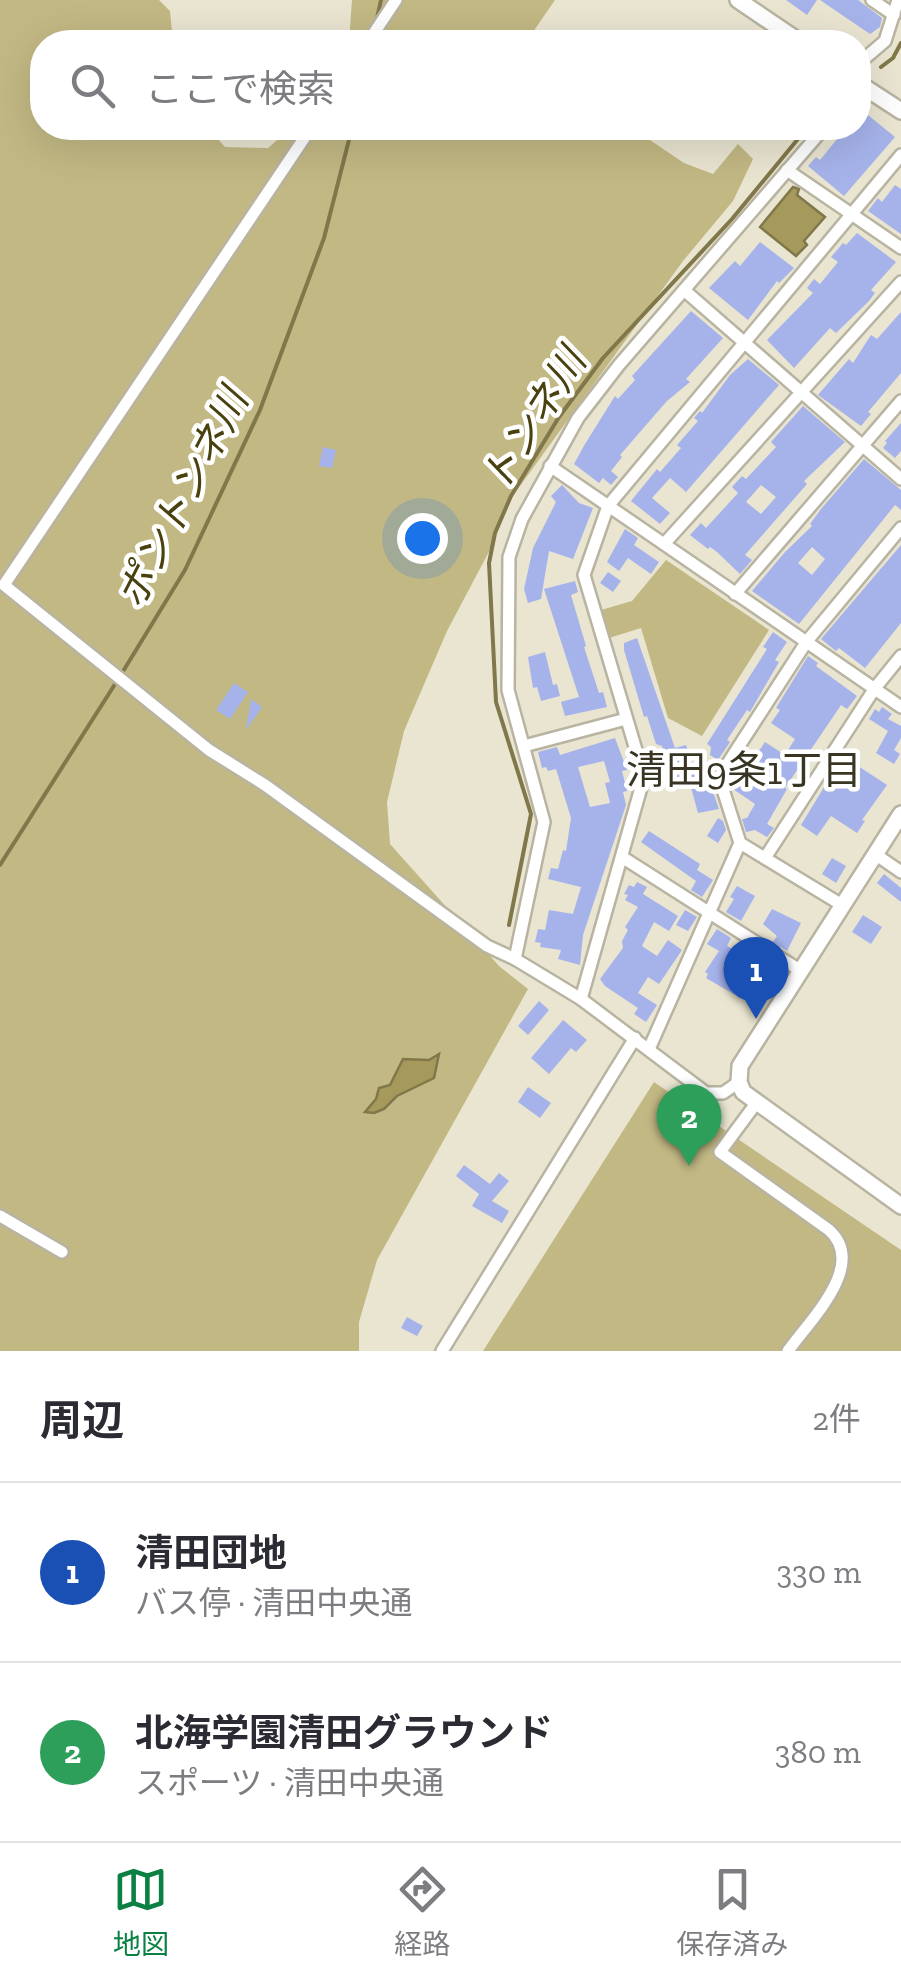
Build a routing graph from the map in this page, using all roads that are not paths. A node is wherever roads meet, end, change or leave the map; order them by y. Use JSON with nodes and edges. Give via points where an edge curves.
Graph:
{"nodes":[{"id":1,"x":396,"y":0,"type":"edge"},
{"id":2,"x":738,"y":0,"type":"edge"},
{"id":3,"x":872,"y":0,"type":"edge"},
{"id":4,"x":898,"y":0,"type":"edge"},
{"id":5,"x":894,"y":15,"type":"junction"},
{"id":6,"x":376,"y":30,"type":"edge"},
{"id":7,"x":782,"y":30,"type":"edge"},
{"id":8,"x":871,"y":53,"type":"edge"},
{"id":9,"x":871,"y":92,"type":"edge"},
{"id":10,"x":901,"y":111,"type":"edge"},
{"id":11,"x":303,"y":140,"type":"edge"},
{"id":12,"x":813,"y":140,"type":"edge"},
{"id":13,"x":901,"y":155,"type":"edge"},
{"id":14,"x":787,"y":170,"type":"junction"},
{"id":15,"x":851,"y":213,"type":"junction"},
{"id":16,"x":901,"y":248,"type":"edge"},
{"id":17,"x":901,"y":282,"type":"edge"},
{"id":18,"x":684,"y":290,"type":"junction"},
{"id":19,"x":743,"y":340,"type":"junction"},
{"id":20,"x":800,"y":392,"type":"junction"},
{"id":21,"x":901,"y":401,"type":"edge"},
{"id":22,"x":863,"y":445,"type":"junction"},
{"id":23,"x":550,"y":466,"type":"junction"},
{"id":24,"x":901,"y":478,"type":"edge"},
{"id":25,"x":608,"y":506,"type":"junction"},
{"id":26,"x":901,"y":528,"type":"edge"},
{"id":27,"x":664,"y":544,"type":"junction"},
{"id":28,"x":734,"y":594,"type":"junction"},
{"id":29,"x":807,"y":640,"type":"junction"},
{"id":30,"x":901,"y":656,"type":"edge"},
{"id":31,"x":874,"y":688,"type":"junction"},
{"id":32,"x":901,"y":707,"type":"edge"},
{"id":33,"x":626,"y":719,"type":"junction"},
{"id":34,"x":524,"y":746,"type":"junction"},
{"id":35,"x":901,"y":814,"type":"edge"},
{"id":36,"x":740,"y":843,"type":"junction"},
{"id":37,"x":875,"y":854,"type":"junction"},
{"id":38,"x":622,"y":857,"type":"junction"},
{"id":39,"x":764,"y":858,"type":"junction"},
{"id":40,"x":901,"y":872,"type":"edge"},
{"id":41,"x":842,"y":905,"type":"junction"},
{"id":42,"x":708,"y":912,"type":"junction"},
{"id":43,"x":514,"y":959,"type":"junction"},
{"id":44,"x":801,"y":971,"type":"junction"},
{"id":45,"x":581,"y":1000,"type":"junction"},
{"id":46,"x":635,"y":1038,"type":"junction"},
{"id":47,"x":649,"y":1049,"type":"junction"},
{"id":48,"x":746,"y":1092,"type":"junction"},
{"id":49,"x":901,"y":1206,"type":"edge"},
{"id":50,"x":0,"y":1216,"type":"edge"},
{"id":51,"x":62,"y":1252,"type":"dead end"},
{"id":52,"x":442,"y":1351,"type":"edge"},
{"id":53,"x":788,"y":1351,"type":"edge"}],
"edges":[{"from":1,"to":6,"type":"street"},
{"from":2,"to":7,"type":"street"},
{"from":3,"to":5,"type":"street"},
{"from":4,"to":5,"type":"street"},
{"from":5,"to":8,"type":"street","via":[[885,41]]},
{"from":9,"to":10,"type":"street"},
{"from":11,"to":43,"type":"street","via":[[4,585],[209,750]]},
{"from":12,"to":14,"type":"street"},
{"from":13,"to":15,"type":"street"},
{"from":14,"to":15,"type":"street"},
{"from":14,"to":18,"type":"street"},
{"from":15,"to":16,"type":"street"},
{"from":15,"to":19,"type":"street"},
{"from":17,"to":20,"type":"street"},
{"from":18,"to":19,"type":"street"},
{"from":18,"to":23,"type":"street","via":[[588,405]]},
{"from":19,"to":20,"type":"street"},
{"from":19,"to":25,"type":"street"},
{"from":20,"to":22,"type":"street"},
{"from":20,"to":27,"type":"street"},
{"from":21,"to":22,"type":"street"},
{"from":22,"to":24,"type":"street"},
{"from":22,"to":28,"type":"street"},
{"from":23,"to":25,"type":"street"},
{"from":23,"to":34,"type":"street","via":[[509,557],[508,690]]},
{"from":25,"to":27,"type":"street"},
{"from":25,"to":33,"type":"street","via":[[584,575]]},
{"from":26,"to":29,"type":"street"},
{"from":27,"to":28,"type":"street"},
{"from":28,"to":29,"type":"street"},
{"from":29,"to":31,"type":"street"},
{"from":29,"to":36,"type":"street","via":[[719,777]]},
{"from":30,"to":31,"type":"street"},
{"from":31,"to":32,"type":"street"},
{"from":31,"to":39,"type":"street"},
{"from":33,"to":34,"type":"street"},
{"from":33,"to":38,"type":"street","via":[[644,777]]},
{"from":34,"to":43,"type":"street","via":[[544,822]]},
{"from":35,"to":37,"type":"street"},
{"from":36,"to":39,"type":"street"},
{"from":36,"to":42,"type":"street"},
{"from":37,"to":40,"type":"street"},
{"from":37,"to":41,"type":"street"},
{"from":38,"to":42,"type":"street"},
{"from":38,"to":45,"type":"street"},
{"from":39,"to":41,"type":"street"},
{"from":41,"to":44,"type":"street"},
{"from":42,"to":44,"type":"street"},
{"from":42,"to":47,"type":"street"},
{"from":43,"to":45,"type":"street"},
{"from":44,"to":48,"type":"street","via":[[740,1066]]},
{"from":45,"to":46,"type":"street"},
{"from":46,"to":47,"type":"street"},
{"from":46,"to":52,"type":"street"},
{"from":47,"to":48,"type":"street","via":[[706,1093]]},
{"from":48,"to":49,"type":"street"},
{"from":48,"to":53,"type":"street","via":[[720,1152],[829,1230],[843,1254],[836,1284]]},
{"from":50,"to":51,"type":"street"}]}
